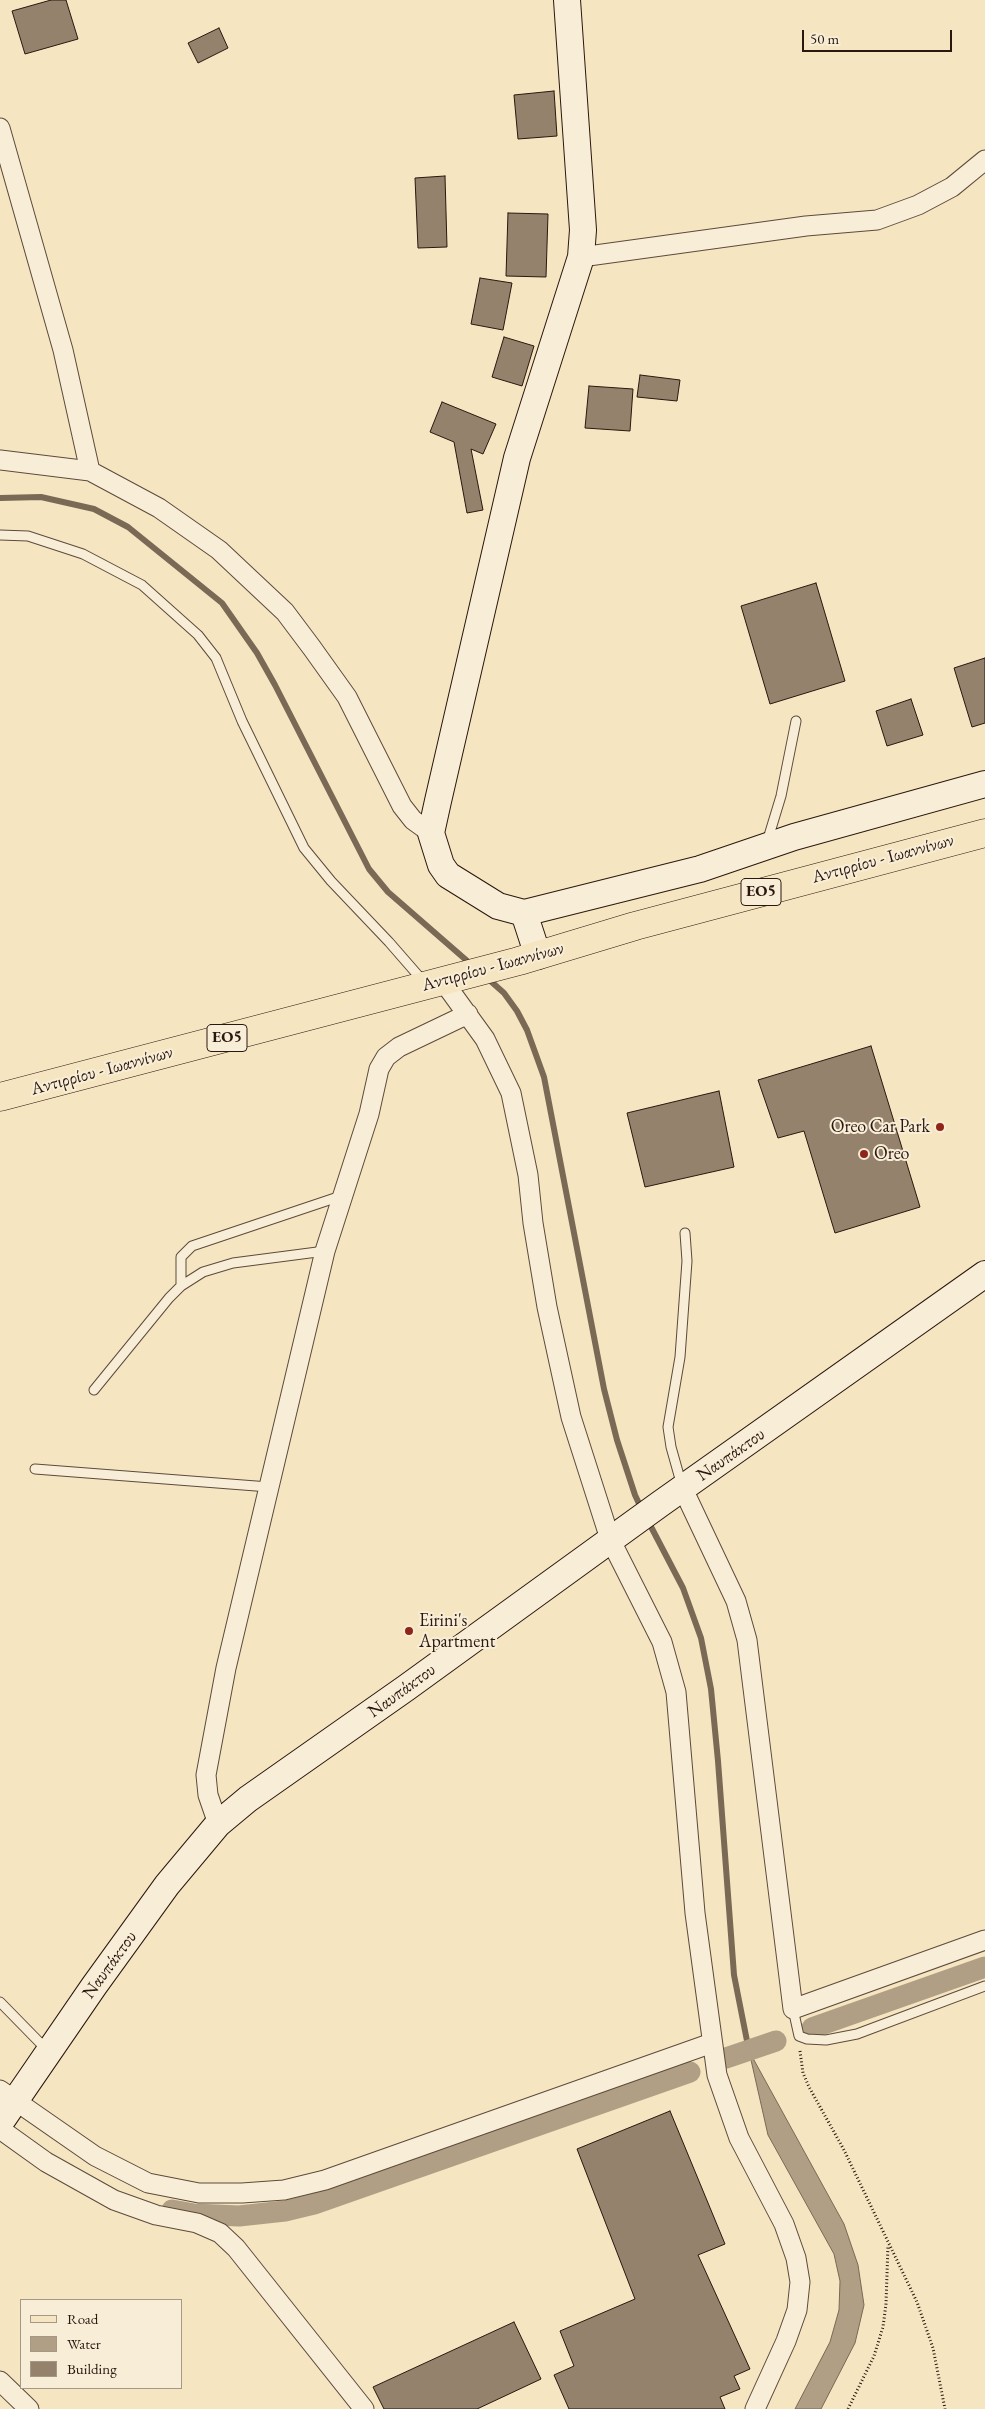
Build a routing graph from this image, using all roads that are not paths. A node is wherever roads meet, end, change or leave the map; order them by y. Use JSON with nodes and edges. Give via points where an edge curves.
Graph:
{"nodes":[{"id":1,"x":567,"y":0,"type":"edge"},
{"id":2,"x":0,"y":128,"type":"edge"},
{"id":3,"x":985,"y":160,"type":"edge"},
{"id":4,"x":581,"y":257,"type":"junction"},
{"id":5,"x":0,"y":460,"type":"edge"},
{"id":6,"x":90,"y":471,"type":"junction"},
{"id":7,"x":0,"y":535,"type":"edge"},
{"id":8,"x":796,"y":721,"type":"dead end"},
{"id":9,"x":985,"y":784,"type":"edge"},
{"id":10,"x":431,"y":833,"type":"junction"},
{"id":11,"x":985,"y":833,"type":"edge"},
{"id":12,"x":766,"y":847,"type":"junction"},
{"id":13,"x":524,"y":913,"type":"junction"},
{"id":14,"x":528,"y":958,"type":"junction"},
{"id":15,"x":441,"y":981,"type":"junction"},
{"id":16,"x":468,"y":1014,"type":"junction"},
{"id":17,"x":0,"y":1097,"type":"edge"},
{"id":18,"x":342,"y":1196,"type":"junction"},
{"id":19,"x":685,"y":1233,"type":"dead end"},
{"id":20,"x":325,"y":1251,"type":"junction"},
{"id":21,"x":984,"y":1280,"type":"edge"},
{"id":22,"x":181,"y":1286,"type":"junction"},
{"id":23,"x":94,"y":1390,"type":"dead end"},
{"id":24,"x":34,"y":1470,"type":"dead end"},
{"id":25,"x":269,"y":1487,"type":"junction"},
{"id":26,"x":683,"y":1489,"type":"junction"},
{"id":27,"x":616,"y":1535,"type":"junction"},
{"id":28,"x":218,"y":1824,"type":"junction"},
{"id":29,"x":985,"y":1940,"type":"edge"},
{"id":30,"x":985,"y":1986,"type":"edge"},
{"id":31,"x":0,"y":2002,"type":"edge"},
{"id":32,"x":792,"y":2008,"type":"junction"},
{"id":33,"x":712,"y":2043,"type":"junction"},
{"id":34,"x":48,"y":2052,"type":"junction"},
{"id":35,"x":7,"y":2095,"type":"edge"},
{"id":36,"x":0,"y":2123,"type":"edge"},
{"id":37,"x":0,"y":2129,"type":"edge"},
{"id":38,"x":0,"y":2381,"type":"edge"},
{"id":39,"x":29,"y":2409,"type":"edge"},
{"id":40,"x":364,"y":2409,"type":"edge"},
{"id":41,"x":755,"y":2409,"type":"edge"}],
"edges":[{"from":1,"to":4,"type":"street","via":[[583,230]]},
{"from":2,"to":6,"type":"street","via":[[63,350]]},
{"from":3,"to":4,"type":"street","via":[[952,187],[918,205],[876,220],[806,226]]},
{"from":4,"to":10,"type":"street","via":[[517,458]]},
{"from":5,"to":6,"type":"street"},
{"from":6,"to":10,"type":"street","via":[[159,508],[219,550],[285,612],[347,697],[402,806],[413,820]]},
{"from":7,"to":15,"type":"lane","via":[[28,536],[83,554],[142,585],[198,635],[216,658],[242,721],[304,848],[389,942]]},
{"from":8,"to":12,"type":"lane","via":[[781,796]]},
{"from":9,"to":12,"type":"street"},
{"from":10,"to":13,"type":"street","via":[[438,859],[448,875],[498,906]]},
{"from":11,"to":14,"type":"main road","name":"Αντιρρίου - Ιωαννίνων","number":"ΕΟ5","via":[[635,926]]},
{"from":12,"to":13,"type":"street","via":[[691,872]]},
{"from":13,"to":14,"type":"street"},
{"from":14,"to":15,"type":"main road","name":"Αντιρρίου - Ιωαννίνων","number":"ΕΟ5"},
{"from":15,"to":16,"type":"street"},
{"from":15,"to":17,"type":"main road","name":"Αντιρρίου - Ιωαννίνων","number":"ΕΟ5"},
{"from":16,"to":18,"type":"street","via":[[399,1047],[384,1060]]},
{"from":16,"to":27,"type":"street","via":[[501,1069],[516,1110],[547,1307],[571,1417]]},
{"from":18,"to":20,"type":"street"},
{"from":18,"to":22,"type":"lane","via":[[192,1246],[182,1257]]},
{"from":19,"to":26,"type":"lane","via":[[687,1261],[681,1348],[668,1427],[670,1447]]},
{"from":20,"to":22,"type":"lane","via":[[233,1263],[203,1272]]},
{"from":20,"to":25,"type":"street"},
{"from":21,"to":26,"type":"street","name":"Ναυπάκτου"},
{"from":22,"to":23,"type":"lane"},
{"from":24,"to":25,"type":"lane"},
{"from":25,"to":28,"type":"street","via":[[226,1668],[206,1775],[208,1794]]},
{"from":26,"to":27,"type":"street","name":"Ναυπάκτου"},
{"from":26,"to":32,"type":"street","via":[[736,1601],[747,1640]]},
{"from":27,"to":28,"type":"street","name":"Ναυπάκτου","via":[[248,1799]]},
{"from":27,"to":33,"type":"street","via":[[662,1642],[676,1692],[695,1913]]},
{"from":28,"to":34,"type":"street","name":"Ναυπάκτου","via":[[167,1885]]},
{"from":29,"to":32,"type":"street"},
{"from":30,"to":32,"type":"lane","via":[[857,2034],[826,2040],[799,2036]]},
{"from":31,"to":34,"type":"lane"},
{"from":33,"to":35,"type":"street","via":[[371,2164],[284,2190],[208,2193],[148,2183],[96,2156]]},
{"from":33,"to":41,"type":"street","via":[[717,2075],[731,2118],[784,2224],[796,2258],[800,2282],[797,2310]]},
{"from":34,"to":35,"type":"street","name":"Ναυπάκτου"},
{"from":35,"to":36,"type":"street","name":"Ναυπάκτου"},
{"from":37,"to":40,"type":"street","via":[[46,2162],[114,2200],[156,2215],[197,2223],[220,2233],[236,2248]]},
{"from":38,"to":39,"type":"street"}]}
